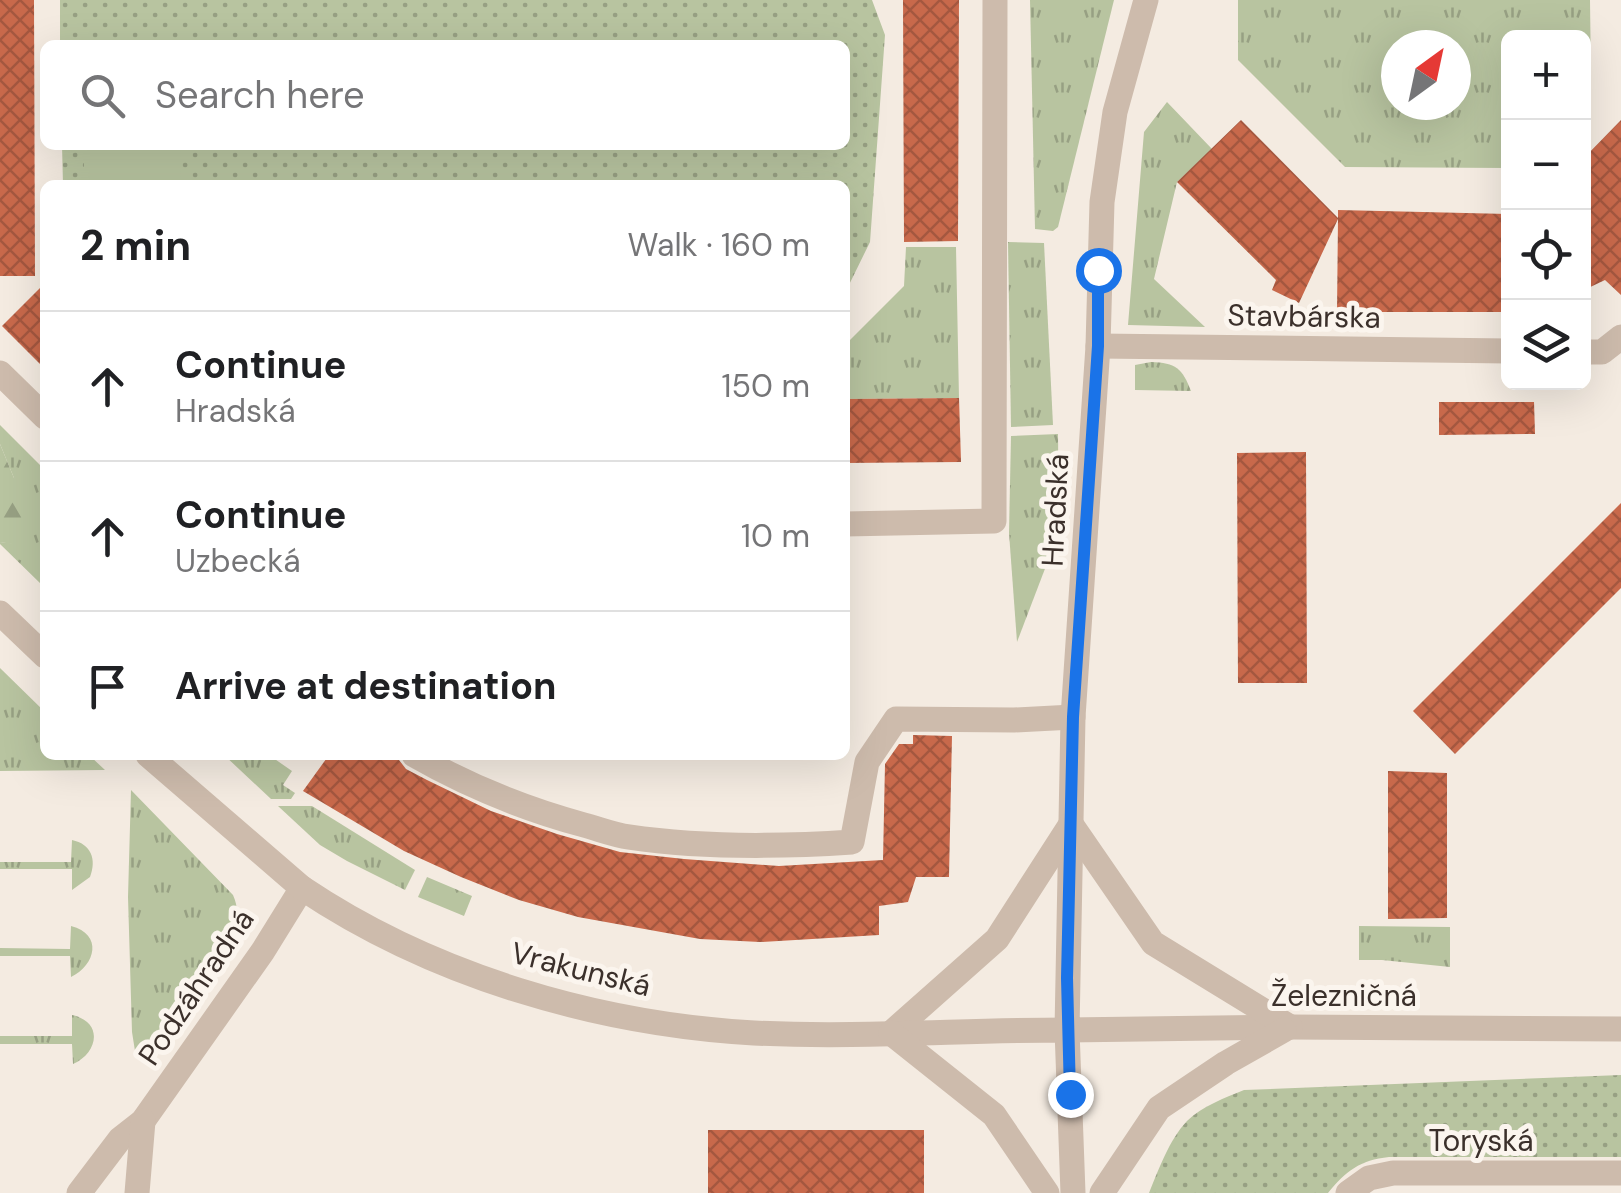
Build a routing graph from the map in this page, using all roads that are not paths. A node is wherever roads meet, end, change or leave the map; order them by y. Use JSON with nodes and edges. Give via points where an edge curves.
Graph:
{"nodes":[{"id":1,"x":995,"y":0,"type":"edge"},
{"id":2,"x":1146,"y":0,"type":"edge"},
{"id":3,"x":1621,"y":336,"type":"edge"},
{"id":4,"x":1098,"y":346,"type":"junction"},
{"id":5,"x":1501,"y":351,"type":"edge"},
{"id":6,"x":1591,"y":352,"type":"edge"},
{"id":7,"x":0,"y":373,"type":"edge"},
{"id":8,"x":40,"y":411,"type":"edge"},
{"id":9,"x":850,"y":524,"type":"edge"},
{"id":10,"x":0,"y":614,"type":"edge"},
{"id":11,"x":40,"y":651,"type":"edge"},
{"id":12,"x":1073,"y":717,"type":"junction"},
{"id":13,"x":154,"y":760,"type":"edge"},
{"id":14,"x":423,"y":760,"type":"edge"},
{"id":15,"x":1071,"y":824,"type":"junction"},
{"id":16,"x":302,"y":888,"type":"junction"},
{"id":17,"x":1290,"y":1027,"type":"junction"},
{"id":18,"x":1068,"y":1030,"type":"junction"},
{"id":19,"x":1621,"y":1030,"type":"edge"},
{"id":20,"x":891,"y":1033,"type":"junction"},
{"id":21,"x":143,"y":1121,"type":"junction"},
{"id":22,"x":1621,"y":1173,"type":"edge"},
{"id":23,"x":78,"y":1193,"type":"edge"},
{"id":24,"x":137,"y":1193,"type":"edge"},
{"id":25,"x":1047,"y":1193,"type":"edge"},
{"id":26,"x":1073,"y":1193,"type":"edge"},
{"id":27,"x":1102,"y":1193,"type":"edge"},
{"id":28,"x":1348,"y":1193,"type":"edge"}],
"edges":[{"from":1,"to":9,"type":"street","via":[[994,520]]},
{"from":2,"to":4,"type":"street","name":"Hradská","via":[[1107,156]]},
{"from":3,"to":6,"type":"street","via":[[1602,352]]},
{"from":4,"to":5,"type":"street","name":"Stavbárska"},
{"from":4,"to":12,"type":"street","name":"Hradská"},
{"from":7,"to":8,"type":"street"},
{"from":10,"to":11,"type":"street"},
{"from":12,"to":14,"type":"street","via":[[896,719],[868,762],[852,842],[785,847],[626,836],[546,815]]},
{"from":12,"to":15,"type":"street","name":"Hradská"},
{"from":13,"to":16,"type":"street","name":"Vrakunská"},
{"from":15,"to":17,"type":"street","via":[[1154,943]]},
{"from":15,"to":18,"type":"street","name":"Hradská"},
{"from":15,"to":20,"type":"street","via":[[998,939]]},
{"from":16,"to":20,"type":"street","name":"Vrakunská","via":[[443,964],[556,1000],[640,1020],[754,1032]]},
{"from":16,"to":21,"type":"street","name":"Podzáhradná"},
{"from":17,"to":18,"type":"street","name":"Železničná"},
{"from":17,"to":19,"type":"street","name":"Železničná"},
{"from":17,"to":27,"type":"street","via":[[1159,1108]]},
{"from":18,"to":20,"type":"street","name":"Vrakunská"},
{"from":18,"to":26,"type":"street","name":"Hradská"},
{"from":20,"to":25,"type":"street","via":[[994,1115]]},
{"from":21,"to":23,"type":"street","name":"Podzáhradná","via":[[120,1139]]},
{"from":21,"to":24,"type":"street"},
{"from":22,"to":28,"type":"street","name":"Toryská","via":[[1392,1173]]}]}
